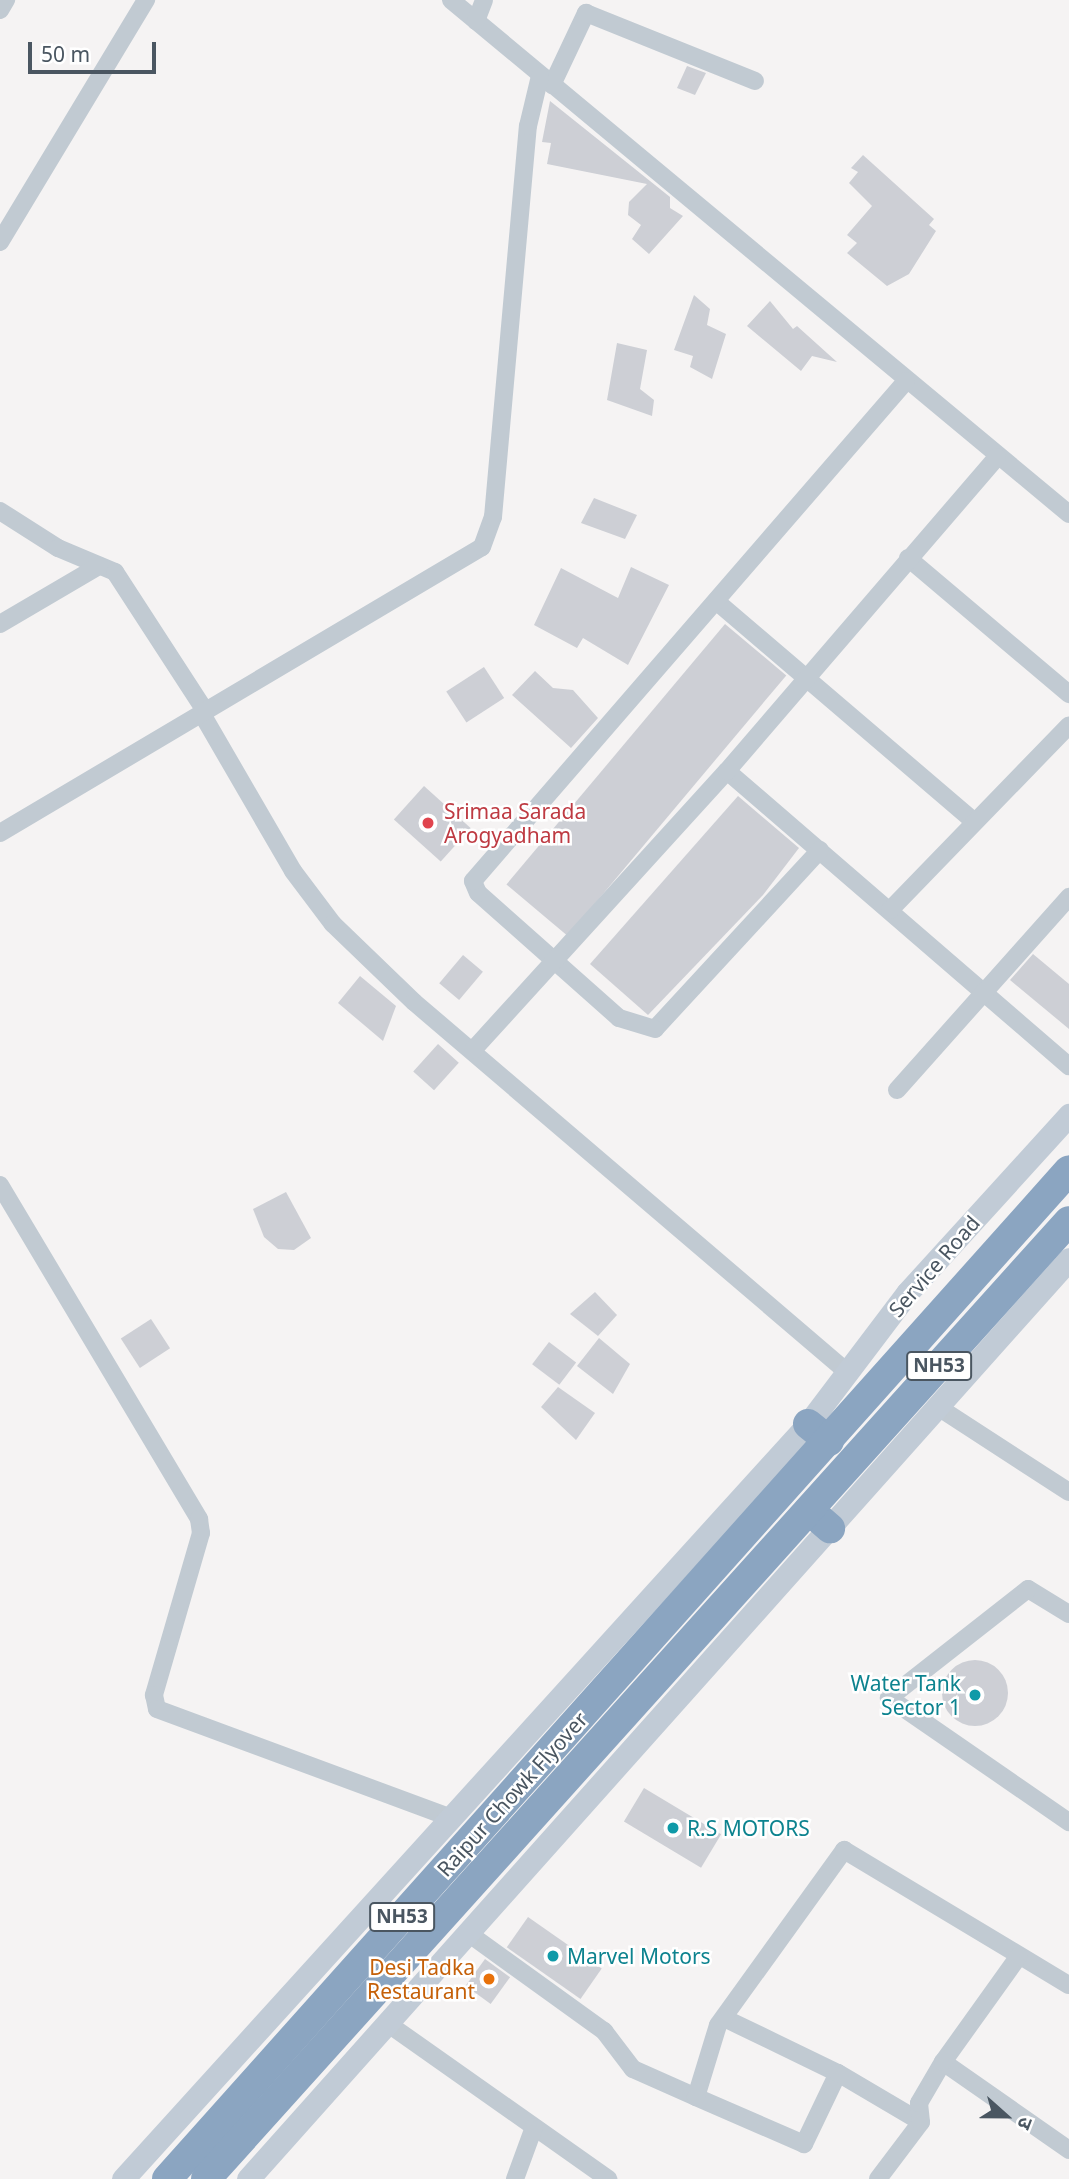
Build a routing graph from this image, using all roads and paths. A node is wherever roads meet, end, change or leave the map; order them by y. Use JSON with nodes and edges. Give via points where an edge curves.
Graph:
{"nodes":[{"id":1,"x":6,"y":0,"type":"edge"},
{"id":2,"x":146,"y":0,"type":"edge"},
{"id":3,"x":451,"y":0,"type":"edge"},
{"id":4,"x":484,"y":0,"type":"edge"},
{"id":5,"x":0,"y":9,"type":"edge"},
{"id":6,"x":476,"y":21,"type":"junction"},
{"id":7,"x":546,"y":81,"type":"junction"},
{"id":8,"x":755,"y":81,"type":"dead end"},
{"id":9,"x":0,"y":242,"type":"edge"},
{"id":10,"x":906,"y":381,"type":"junction"},
{"id":11,"x":998,"y":457,"type":"junction"},
{"id":12,"x":0,"y":511,"type":"edge"},
{"id":13,"x":1069,"y":514,"type":"edge"},
{"id":14,"x":908,"y":558,"type":"junction"},
{"id":15,"x":99,"y":566,"type":"junction"},
{"id":16,"x":716,"y":601,"type":"junction"},
{"id":17,"x":0,"y":624,"type":"edge"},
{"id":18,"x":804,"y":680,"type":"junction"},
{"id":19,"x":1069,"y":694,"type":"edge"},
{"id":20,"x":204,"y":713,"type":"junction"},
{"id":21,"x":1069,"y":725,"type":"edge"},
{"id":22,"x":727,"y":771,"type":"junction"},
{"id":23,"x":975,"y":822,"type":"junction"},
{"id":24,"x":0,"y":833,"type":"edge"},
{"id":25,"x":820,"y":850,"type":"junction"},
{"id":26,"x":1069,"y":897,"type":"edge"},
{"id":27,"x":890,"y":910,"type":"junction"},
{"id":28,"x":553,"y":962,"type":"junction"},
{"id":29,"x":985,"y":993,"type":"junction"},
{"id":30,"x":473,"y":1051,"type":"junction"},
{"id":31,"x":1069,"y":1066,"type":"edge"},
{"id":32,"x":897,"y":1090,"type":"dead end"},
{"id":33,"x":1069,"y":1115,"type":"edge"},
{"id":34,"x":1069,"y":1170,"type":"edge"},
{"id":35,"x":0,"y":1185,"type":"edge"},
{"id":36,"x":1069,"y":1221,"type":"edge"},
{"id":37,"x":1069,"y":1259,"type":"edge"},
{"id":38,"x":848,"y":1372,"type":"junction"},
{"id":39,"x":938,"y":1407,"type":"junction"},
{"id":40,"x":819,"y":1432,"type":"junction"},
{"id":41,"x":1069,"y":1492,"type":"edge"},
{"id":42,"x":820,"y":1519,"type":"junction"},
{"id":43,"x":1069,"y":1614,"type":"edge"},
{"id":44,"x":647,"y":1664,"type":"junction"},
{"id":45,"x":451,"y":1818,"type":"junction"},
{"id":46,"x":1068,"y":1819,"type":"edge"},
{"id":47,"x":468,"y":1933,"type":"junction"},
{"id":48,"x":1019,"y":1956,"type":"junction"},
{"id":49,"x":1069,"y":1984,"type":"edge"},
{"id":50,"x":724,"y":2018,"type":"junction"},
{"id":51,"x":387,"y":2023,"type":"junction"},
{"id":52,"x":943,"y":2062,"type":"junction"},
{"id":53,"x":838,"y":2073,"type":"junction"},
{"id":54,"x":696,"y":2097,"type":"junction"},
{"id":55,"x":921,"y":2122,"type":"junction"},
{"id":56,"x":534,"y":2127,"type":"junction"},
{"id":57,"x":1069,"y":2150,"type":"edge"},
{"id":58,"x":123,"y":2179,"type":"edge"},
{"id":59,"x":167,"y":2179,"type":"edge"},
{"id":60,"x":206,"y":2179,"type":"edge"},
{"id":61,"x":248,"y":2179,"type":"edge"},
{"id":62,"x":515,"y":2179,"type":"edge"},
{"id":63,"x":608,"y":2179,"type":"edge"},
{"id":64,"x":878,"y":2179,"type":"edge"}],
"edges":[{"from":1,"to":5,"type":"street"},
{"from":2,"to":9,"type":"street"},
{"from":3,"to":6,"type":"street"},
{"from":4,"to":6,"type":"street"},
{"from":6,"to":7,"type":"street"},
{"from":7,"to":8,"type":"street","via":[[586,13]]},
{"from":7,"to":10,"type":"street"},
{"from":7,"to":20,"type":"street","via":[[528,126],[493,517],[482,547]]},
{"from":10,"to":11,"type":"street"},
{"from":10,"to":16,"type":"street"},
{"from":11,"to":13,"type":"street"},
{"from":11,"to":14,"type":"street"},
{"from":12,"to":15,"type":"street"},
{"from":14,"to":18,"type":"street"},
{"from":14,"to":19,"type":"street"},
{"from":15,"to":17,"type":"street"},
{"from":15,"to":20,"type":"street","via":[[116,572],[127,587]]},
{"from":16,"to":18,"type":"street"},
{"from":16,"to":28,"type":"street","via":[[473,881]]},
{"from":18,"to":22,"type":"street"},
{"from":18,"to":23,"type":"street"},
{"from":20,"to":24,"type":"street"},
{"from":20,"to":30,"type":"street","via":[[293,871],[333,924]]},
{"from":21,"to":23,"type":"street"},
{"from":22,"to":25,"type":"street"},
{"from":22,"to":28,"type":"street"},
{"from":23,"to":27,"type":"street"},
{"from":25,"to":27,"type":"street"},
{"from":25,"to":28,"type":"street","via":[[655,1029],[620,1018]]},
{"from":26,"to":29,"type":"street"},
{"from":27,"to":29,"type":"street"},
{"from":28,"to":30,"type":"street"},
{"from":29,"to":31,"type":"street"},
{"from":29,"to":32,"type":"street"},
{"from":30,"to":38,"type":"street"},
{"from":33,"to":38,"type":"street","name":"Service Road","via":[[907,1293]]},
{"from":34,"to":40,"type":"highway","number":"NH53"},
{"from":35,"to":45,"type":"street","via":[[199,1519],[201,1533],[154,1695],[157,1709]]},
{"from":36,"to":42,"type":"highway","number":"NH53"},
{"from":37,"to":39,"type":"street"},
{"from":38,"to":40,"type":"street","name":"Service Road"},
{"from":39,"to":41,"type":"street"},
{"from":39,"to":42,"type":"street"},
{"from":40,"to":44,"type":"highway","name":"Raipur Chowk Flyover","number":"NH53"},
{"from":40,"to":45,"type":"street","name":"Service Road"},
{"from":42,"to":44,"type":"highway","name":"Raipur Chowk Flyover","number":"NH53"},
{"from":42,"to":47,"type":"street"},
{"from":43,"to":46,"type":"street","via":[[1028,1589],[889,1699]]},
{"from":44,"to":59,"type":"highway","name":"Raipur Chowk Flyover","number":"NH53"},
{"from":44,"to":60,"type":"highway","name":"Raipur Chowk Flyover","number":"NH53"},
{"from":45,"to":58,"type":"street","name":"Service Road"},
{"from":47,"to":51,"type":"street"},
{"from":47,"to":54,"type":"street","via":[[604,2031],[633,2069]]},
{"from":48,"to":49,"type":"street"},
{"from":48,"to":50,"type":"street","via":[[844,1850]]},
{"from":48,"to":52,"type":"street"},
{"from":50,"to":53,"type":"street"},
{"from":50,"to":54,"type":"street"},
{"from":51,"to":56,"type":"street"},
{"from":51,"to":61,"type":"street"},
{"from":52,"to":55,"type":"street","via":[[919,2103]]},
{"from":52,"to":57,"type":"street"},
{"from":53,"to":54,"type":"street","via":[[804,2144]]},
{"from":53,"to":55,"type":"street"},
{"from":55,"to":64,"type":"street"},
{"from":56,"to":62,"type":"street"},
{"from":56,"to":63,"type":"street"}]}
